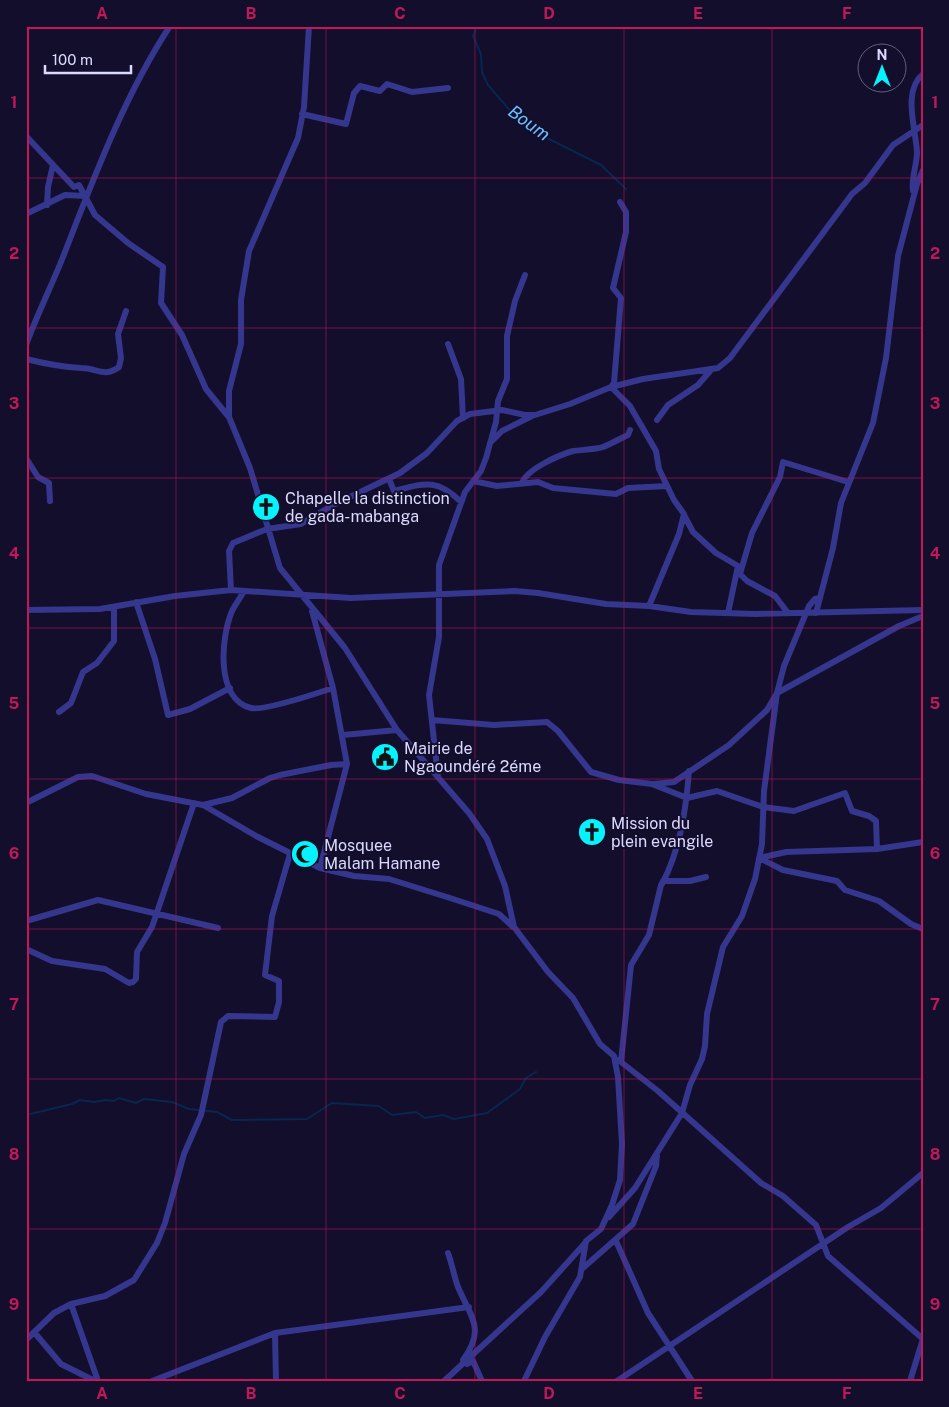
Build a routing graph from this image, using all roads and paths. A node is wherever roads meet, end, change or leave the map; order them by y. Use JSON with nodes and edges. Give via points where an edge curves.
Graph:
{"nodes":[{"id":1,"x":170,"y":26,"type":"edge"},
{"id":2,"x":309,"y":26,"type":"edge"},
{"id":3,"x":923,"y":74,"type":"edge"},
{"id":4,"x":448,"y":88,"type":"dead end"},
{"id":5,"x":302,"y":114,"type":"junction"},
{"id":6,"x":923,"y":125,"type":"edge"},
{"id":7,"x":914,"y":131,"type":"junction"},
{"id":8,"x":26,"y":136,"type":"edge"},
{"id":9,"x":53,"y":165,"type":"junction"},
{"id":10,"x":923,"y":170,"type":"edge"},
{"id":11,"x":914,"y":195,"type":"junction"},
{"id":12,"x":85,"y":196,"type":"junction"},
{"id":13,"x":620,"y":202,"type":"dead end"},
{"id":14,"x":47,"y":205,"type":"junction"},
{"id":15,"x":26,"y":214,"type":"edge"},
{"id":16,"x":526,"y":276,"type":"dead end"},
{"id":17,"x":126,"y":311,"type":"dead end"},
{"id":18,"x":448,"y":344,"type":"dead end"},
{"id":19,"x":26,"y":345,"type":"edge"},
{"id":20,"x":26,"y":359,"type":"edge"},
{"id":21,"x":712,"y":370,"type":"junction"},
{"id":22,"x":611,"y":387,"type":"junction"},
{"id":23,"x":497,"y":410,"type":"junction"},
{"id":24,"x":535,"y":415,"type":"junction"},
{"id":25,"x":229,"y":417,"type":"junction"},
{"id":26,"x":463,"y":418,"type":"junction"},
{"id":27,"x":658,"y":420,"type":"dead end"},
{"id":28,"x":630,"y":430,"type":"dead end"},
{"id":29,"x":490,"y":444,"type":"junction"},
{"id":30,"x":26,"y":458,"type":"edge"},
{"id":31,"x":388,"y":479,"type":"junction"},
{"id":32,"x":473,"y":481,"type":"junction"},
{"id":33,"x":848,"y":482,"type":"junction"},
{"id":34,"x":522,"y":483,"type":"junction"},
{"id":35,"x":667,"y":486,"type":"junction"},
{"id":36,"x":50,"y":501,"type":"dead end"},
{"id":37,"x":461,"y":502,"type":"junction"},
{"id":38,"x":684,"y":514,"type":"junction"},
{"id":39,"x":267,"y":529,"type":"junction"},
{"id":40,"x":739,"y":573,"type":"junction"},
{"id":41,"x":231,"y":590,"type":"junction"},
{"id":42,"x":244,"y":592,"type":"junction"},
{"id":43,"x":437,"y":593,"type":"junction"},
{"id":44,"x":301,"y":595,"type":"junction"},
{"id":45,"x":820,"y":598,"type":"junction"},
{"id":46,"x":136,"y":602,"type":"junction"},
{"id":47,"x":649,"y":606,"type":"junction"},
{"id":48,"x":114,"y":607,"type":"junction"},
{"id":49,"x":311,"y":609,"type":"junction"},
{"id":50,"x":26,"y":610,"type":"edge"},
{"id":51,"x":923,"y":610,"type":"edge"},
{"id":52,"x":816,"y":612,"type":"junction"},
{"id":53,"x":728,"y":613,"type":"junction"},
{"id":54,"x":788,"y":613,"type":"junction"},
{"id":55,"x":807,"y":613,"type":"junction"},
{"id":56,"x":923,"y":616,"type":"edge"},
{"id":57,"x":230,"y":688,"type":"junction"},
{"id":58,"x":333,"y":688,"type":"junction"},
{"id":59,"x":778,"y":694,"type":"junction"},
{"id":60,"x":59,"y":712,"type":"dead end"},
{"id":61,"x":432,"y":720,"type":"junction"},
{"id":62,"x":397,"y":730,"type":"junction"},
{"id":63,"x":343,"y":735,"type":"junction"},
{"id":64,"x":347,"y":764,"type":"junction"},
{"id":65,"x":690,"y":771,"type":"junction"},
{"id":66,"x":438,"y":777,"type":"junction"},
{"id":67,"x":652,"y":784,"type":"junction"},
{"id":68,"x":687,"y":798,"type":"junction"},
{"id":69,"x":26,"y":803,"type":"edge"},
{"id":70,"x":194,"y":803,"type":"junction"},
{"id":71,"x":203,"y":805,"type":"junction"},
{"id":72,"x":763,"y":807,"type":"junction"},
{"id":73,"x":923,"y":842,"type":"edge"},
{"id":74,"x":877,"y":849,"type":"junction"},
{"id":75,"x":290,"y":854,"type":"junction"},
{"id":76,"x":759,"y":858,"type":"junction"},
{"id":77,"x":320,"y":868,"type":"junction"},
{"id":78,"x":706,"y":877,"type":"dead end"},
{"id":79,"x":661,"y":885,"type":"junction"},
{"id":80,"x":155,"y":914,"type":"junction"},
{"id":81,"x":26,"y":922,"type":"edge"},
{"id":82,"x":514,"y":927,"type":"junction"},
{"id":83,"x":218,"y":928,"type":"dead end"},
{"id":84,"x":923,"y":929,"type":"edge"},
{"id":85,"x":26,"y":949,"type":"edge"},
{"id":86,"x":614,"y":1056,"type":"junction"},
{"id":87,"x":621,"y":1062,"type":"junction"},
{"id":88,"x":682,"y":1113,"type":"junction"},
{"id":89,"x":657,"y":1155,"type":"junction"},
{"id":90,"x":923,"y":1172,"type":"edge"},
{"id":91,"x":607,"y":1220,"type":"junction"},
{"id":92,"x":586,"y":1241,"type":"junction"},
{"id":93,"x":616,"y":1241,"type":"junction"},
{"id":94,"x":822,"y":1243,"type":"junction"},
{"id":95,"x":448,"y":1253,"type":"dead end"},
{"id":96,"x":583,"y":1268,"type":"junction"},
{"id":97,"x":71,"y":1304,"type":"junction"},
{"id":98,"x":470,"y":1307,"type":"junction"},
{"id":99,"x":34,"y":1332,"type":"junction"},
{"id":100,"x":275,"y":1334,"type":"junction"},
{"id":101,"x":923,"y":1339,"type":"edge"},
{"id":102,"x":26,"y":1340,"type":"edge"},
{"id":103,"x":670,"y":1346,"type":"junction"},
{"id":104,"x":173,"y":1370,"type":"junction"},
{"id":105,"x":456,"y":1370,"type":"junction"},
{"id":106,"x":96,"y":1381,"type":"edge"},
{"id":107,"x":152,"y":1381,"type":"edge"},
{"id":108,"x":175,"y":1381,"type":"edge"},
{"id":109,"x":276,"y":1381,"type":"edge"},
{"id":110,"x":444,"y":1381,"type":"edge"},
{"id":111,"x":482,"y":1381,"type":"edge"},
{"id":112,"x":524,"y":1381,"type":"edge"},
{"id":113,"x":618,"y":1381,"type":"edge"},
{"id":114,"x":692,"y":1381,"type":"edge"},
{"id":115,"x":910,"y":1381,"type":"edge"}],
"edges":[{"from":1,"to":12,"type":"street","via":[[151,54]]},
{"from":2,"to":5,"type":"street"},
{"from":3,"to":7,"type":"street","via":[[918,77],[912,92]]},
{"from":4,"to":5,"type":"street","via":[[412,92],[387,84],[380,91],[360,86],[354,93],[346,124]]},
{"from":5,"to":25,"type":"street","via":[[292,153],[248,251],[241,344],[229,391]]},
{"from":6,"to":7,"type":"street"},
{"from":7,"to":11,"type":"street","via":[[917,155],[912,182]]},
{"from":7,"to":21,"type":"street","via":[[893,145],[865,184],[852,194],[730,358]]},
{"from":8,"to":9,"type":"street"},
{"from":9,"to":12,"type":"street","via":[[74,187],[79,186]]},
{"from":9,"to":14,"type":"street"},
{"from":10,"to":11,"type":"street"},
{"from":11,"to":33,"type":"street","via":[[898,256],[886,358],[875,416]]},
{"from":12,"to":14,"type":"street","via":[[65,195]]},
{"from":12,"to":19,"type":"street"},
{"from":12,"to":25,"type":"street","via":[[95,215],[163,268],[161,303],[182,335],[206,389]]},
{"from":13,"to":22,"type":"street","via":[[626,212],[626,232],[613,288],[621,298]]},
{"from":14,"to":15,"type":"street"},
{"from":16,"to":23,"type":"street","via":[[515,301],[507,336],[509,369]]},
{"from":17,"to":20,"type":"street","via":[[118,334],[119,367],[111,373],[56,367]]},
{"from":18,"to":26,"type":"street","via":[[461,379]]},
{"from":21,"to":22,"type":"street"},
{"from":21,"to":27,"type":"street","via":[[698,385],[668,405]]},
{"from":22,"to":24,"type":"street"},
{"from":22,"to":35,"type":"street","via":[[630,406],[656,451],[659,469]]},
{"from":23,"to":24,"type":"street"},
{"from":23,"to":26,"type":"street"},
{"from":23,"to":29,"type":"street"},
{"from":24,"to":29,"type":"street","via":[[502,431]]},
{"from":25,"to":39,"type":"street","via":[[250,468]]},
{"from":26,"to":31,"type":"street","via":[[427,453]]},
{"from":28,"to":34,"type":"street","via":[[628,435],[603,447],[572,452],[550,460],[529,472]]},
{"from":29,"to":32,"type":"street","via":[[481,470]]},
{"from":30,"to":36,"type":"street","via":[[38,477],[49,483]]},
{"from":31,"to":37,"type":"street","via":[[394,491],[439,484]]},
{"from":31,"to":39,"type":"street","via":[[301,524]]},
{"from":32,"to":34,"type":"street","via":[[497,486]]},
{"from":32,"to":37,"type":"street"},
{"from":33,"to":40,"type":"street","via":[[783,462],[780,476],[752,533]]},
{"from":33,"to":45,"type":"street"},
{"from":34,"to":35,"type":"street","via":[[538,482],[554,488],[616,494],[628,488]]},
{"from":35,"to":38,"type":"street"},
{"from":37,"to":43,"type":"street","via":[[439,565]]},
{"from":38,"to":40,"type":"street","via":[[693,532],[716,553],[738,566]]},
{"from":38,"to":47,"type":"street"},
{"from":39,"to":41,"type":"street","via":[[230,546]]},
{"from":39,"to":44,"type":"street","via":[[280,568]]},
{"from":40,"to":53,"type":"street"},
{"from":40,"to":54,"type":"street","via":[[775,596]]},
{"from":41,"to":42,"type":"street"},
{"from":41,"to":46,"type":"street"},
{"from":42,"to":44,"type":"street"},
{"from":42,"to":57,"type":"street","via":[[232,612],[223,644],[223,662]]},
{"from":43,"to":44,"type":"street","via":[[360,598]]},
{"from":43,"to":47,"type":"street","via":[[538,592],[606,604]]},
{"from":43,"to":61,"type":"street","via":[[439,637],[429,695]]},
{"from":44,"to":49,"type":"street"},
{"from":45,"to":52,"type":"street"},
{"from":45,"to":55,"type":"street","via":[[812,601]]},
{"from":46,"to":48,"type":"street"},
{"from":46,"to":57,"type":"street","via":[[156,659],[168,715],[190,709]]},
{"from":47,"to":53,"type":"street"},
{"from":48,"to":50,"type":"street"},
{"from":48,"to":60,"type":"street","via":[[114,640],[97,663],[83,672],[71,703]]},
{"from":49,"to":58,"type":"street"},
{"from":49,"to":62,"type":"street","via":[[345,648]]},
{"from":51,"to":52,"type":"street"},
{"from":52,"to":55,"type":"street"},
{"from":53,"to":54,"type":"street"},
{"from":54,"to":55,"type":"street"},
{"from":55,"to":59,"type":"street","via":[[791,645]]},
{"from":56,"to":59,"type":"street","via":[[899,626]]},
{"from":57,"to":58,"type":"street","via":[[242,704],[252,709]]},
{"from":58,"to":63,"type":"street"},
{"from":59,"to":65,"type":"street","via":[[767,710],[729,745]]},
{"from":59,"to":72,"type":"street"},
{"from":61,"to":66,"type":"street"},
{"from":61,"to":67,"type":"street","via":[[494,725],[547,722],[592,772],[619,780]]},
{"from":62,"to":63,"type":"street"},
{"from":62,"to":66,"type":"street"},
{"from":63,"to":64,"type":"street"},
{"from":64,"to":71,"type":"street","via":[[280,775],[232,798]]},
{"from":64,"to":77,"type":"street"},
{"from":65,"to":67,"type":"street","via":[[674,782]]},
{"from":65,"to":68,"type":"street"},
{"from":66,"to":82,"type":"street","via":[[470,813],[486,839],[505,886]]},
{"from":67,"to":68,"type":"street"},
{"from":68,"to":72,"type":"street","via":[[717,791]]},
{"from":68,"to":79,"type":"street","via":[[674,861]]},
{"from":69,"to":70,"type":"street","via":[[86,775],[146,794]]},
{"from":70,"to":71,"type":"street"},
{"from":70,"to":80,"type":"street"},
{"from":71,"to":75,"type":"street"},
{"from":72,"to":74,"type":"street","via":[[794,810],[845,792],[852,811],[876,821]]},
{"from":72,"to":76,"type":"street"},
{"from":73,"to":74,"type":"street"},
{"from":74,"to":76,"type":"street","via":[[786,852]]},
{"from":75,"to":77,"type":"street"},
{"from":75,"to":97,"type":"street","via":[[272,916],[265,974],[280,981],[280,1002],[275,1017],[228,1016],[220,1022],[201,1115],[184,1154],[165,1223],[156,1243],[134,1280],[105,1296]]},
{"from":76,"to":84,"type":"street","via":[[783,870],[837,881],[845,890],[878,901]]},
{"from":76,"to":88,"type":"street","via":[[742,916],[723,947],[707,1014],[705,1046]]},
{"from":77,"to":82,"type":"street","via":[[388,879],[499,914]]},
{"from":78,"to":79,"type":"street","via":[[690,881],[663,881]]},
{"from":79,"to":87,"type":"street","via":[[648,935],[630,965]]},
{"from":80,"to":81,"type":"street","via":[[98,900]]},
{"from":80,"to":83,"type":"street"},
{"from":80,"to":85,"type":"street","via":[[149,933],[137,952],[136,979],[133,982],[129,983],[105,969],[52,961]]},
{"from":82,"to":86,"type":"street","via":[[572,998],[600,1044]]},
{"from":86,"to":87,"type":"street"},
{"from":86,"to":91,"type":"street","via":[[622,1144],[620,1180]]},
{"from":87,"to":88,"type":"street"},
{"from":88,"to":89,"type":"street"},
{"from":88,"to":94,"type":"street","via":[[761,1183],[783,1196],[816,1225]]},
{"from":89,"to":91,"type":"street","via":[[635,1188]]},
{"from":89,"to":93,"type":"street","via":[[656,1166],[633,1224]]},
{"from":90,"to":94,"type":"street","via":[[881,1208]]},
{"from":91,"to":92,"type":"street"},
{"from":92,"to":96,"type":"street"},
{"from":92,"to":105,"type":"street","via":[[541,1292]]},
{"from":93,"to":96,"type":"street"},
{"from":93,"to":103,"type":"street","via":[[648,1313]]},
{"from":94,"to":101,"type":"street","via":[[828,1256],[842,1270]]},
{"from":94,"to":103,"type":"street"},
{"from":95,"to":98,"type":"street","via":[[459,1290]]},
{"from":96,"to":112,"type":"street"},
{"from":97,"to":99,"type":"street","via":[[54,1313]]},
{"from":97,"to":106,"type":"street"},
{"from":98,"to":100,"type":"street"},
{"from":98,"to":105,"type":"street","via":[[475,1326],[474,1345]]},
{"from":99,"to":102,"type":"street"},
{"from":99,"to":106,"type":"street","via":[[61,1364]]},
{"from":100,"to":104,"type":"street"},
{"from":100,"to":109,"type":"street"},
{"from":101,"to":115,"type":"street"},
{"from":103,"to":113,"type":"street"},
{"from":103,"to":114,"type":"street"},
{"from":104,"to":107,"type":"street"},
{"from":104,"to":108,"type":"street"},
{"from":105,"to":110,"type":"street"},
{"from":105,"to":111,"type":"street","via":[[473,1361]]}]}
